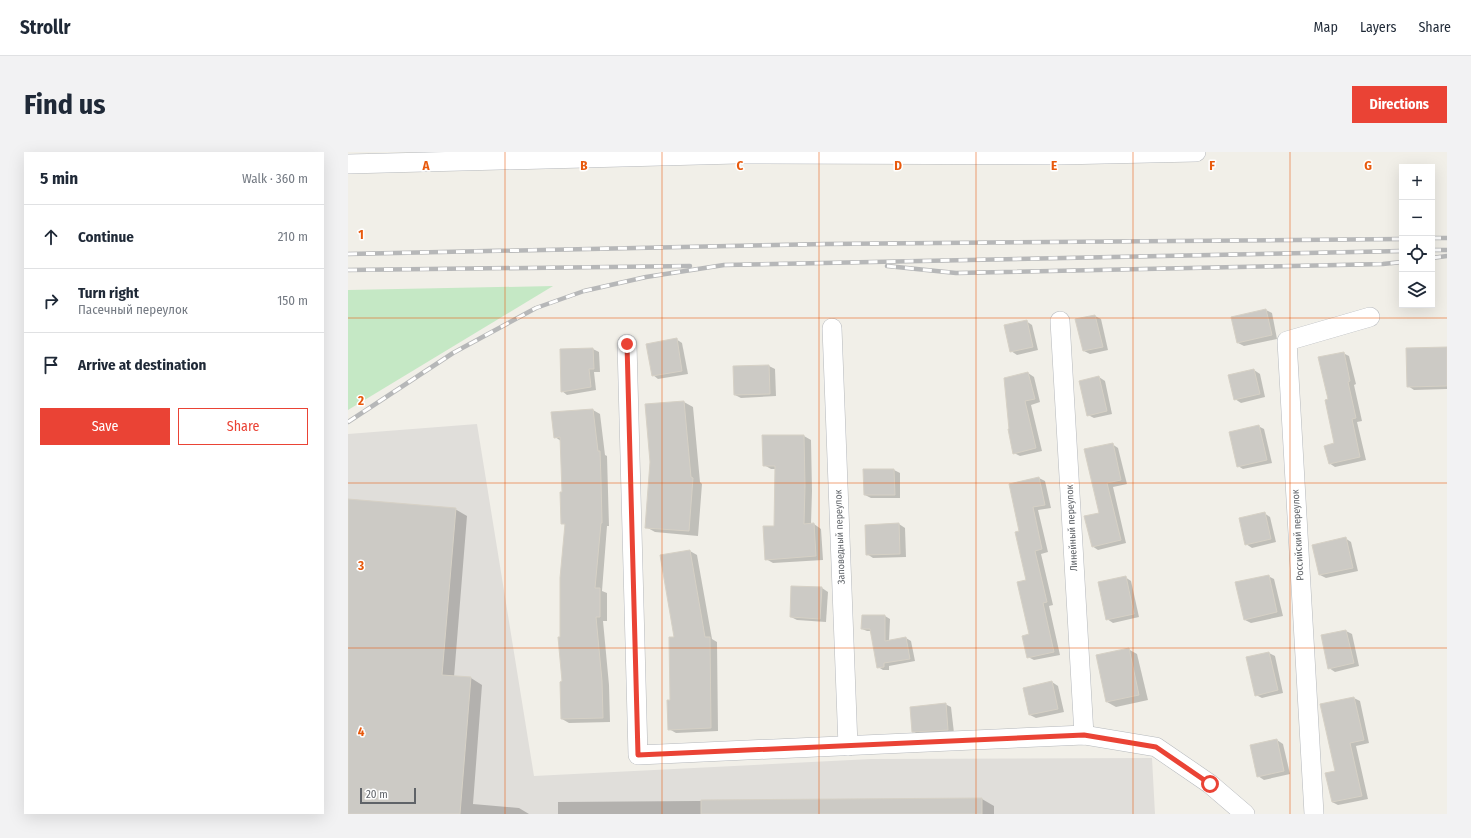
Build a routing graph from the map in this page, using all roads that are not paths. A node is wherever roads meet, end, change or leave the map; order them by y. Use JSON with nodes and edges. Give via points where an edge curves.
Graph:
{"nodes":[{"id":1,"x":1196,"y":152,"type":"edge"},
{"id":2,"x":737,"y":153,"type":"edge"},
{"id":3,"x":1059,"y":153,"type":"edge"},
{"id":4,"x":348,"y":164,"type":"edge"},
{"id":5,"x":1370,"y":317,"type":"dead end"},
{"id":6,"x":1060,"y":321,"type":"dead end"},
{"id":7,"x":832,"y":328,"type":"dead end"},
{"id":8,"x":627,"y":344,"type":"dead end"},
{"id":9,"x":1084,"y":735,"type":"junction"},
{"id":10,"x":848,"y":746,"type":"junction"},
{"id":11,"x":1245,"y":814,"type":"edge"},
{"id":12,"x":1314,"y":814,"type":"edge"}],
"edges":[{"from":1,"to":3,"type":"street"},
{"from":2,"to":3,"type":"street"},
{"from":2,"to":4,"type":"street"},
{"from":5,"to":12,"type":"street","name":"Российский переулок","via":[[1287,341]]},
{"from":6,"to":9,"type":"street","name":"Линейный переулок"},
{"from":7,"to":10,"type":"street","name":"Заповедный переулок"},
{"from":8,"to":10,"type":"street","via":[[638,755]]},
{"from":9,"to":10,"type":"street"},
{"from":9,"to":11,"type":"street","via":[[1156,747],[1210,784]]}]}
